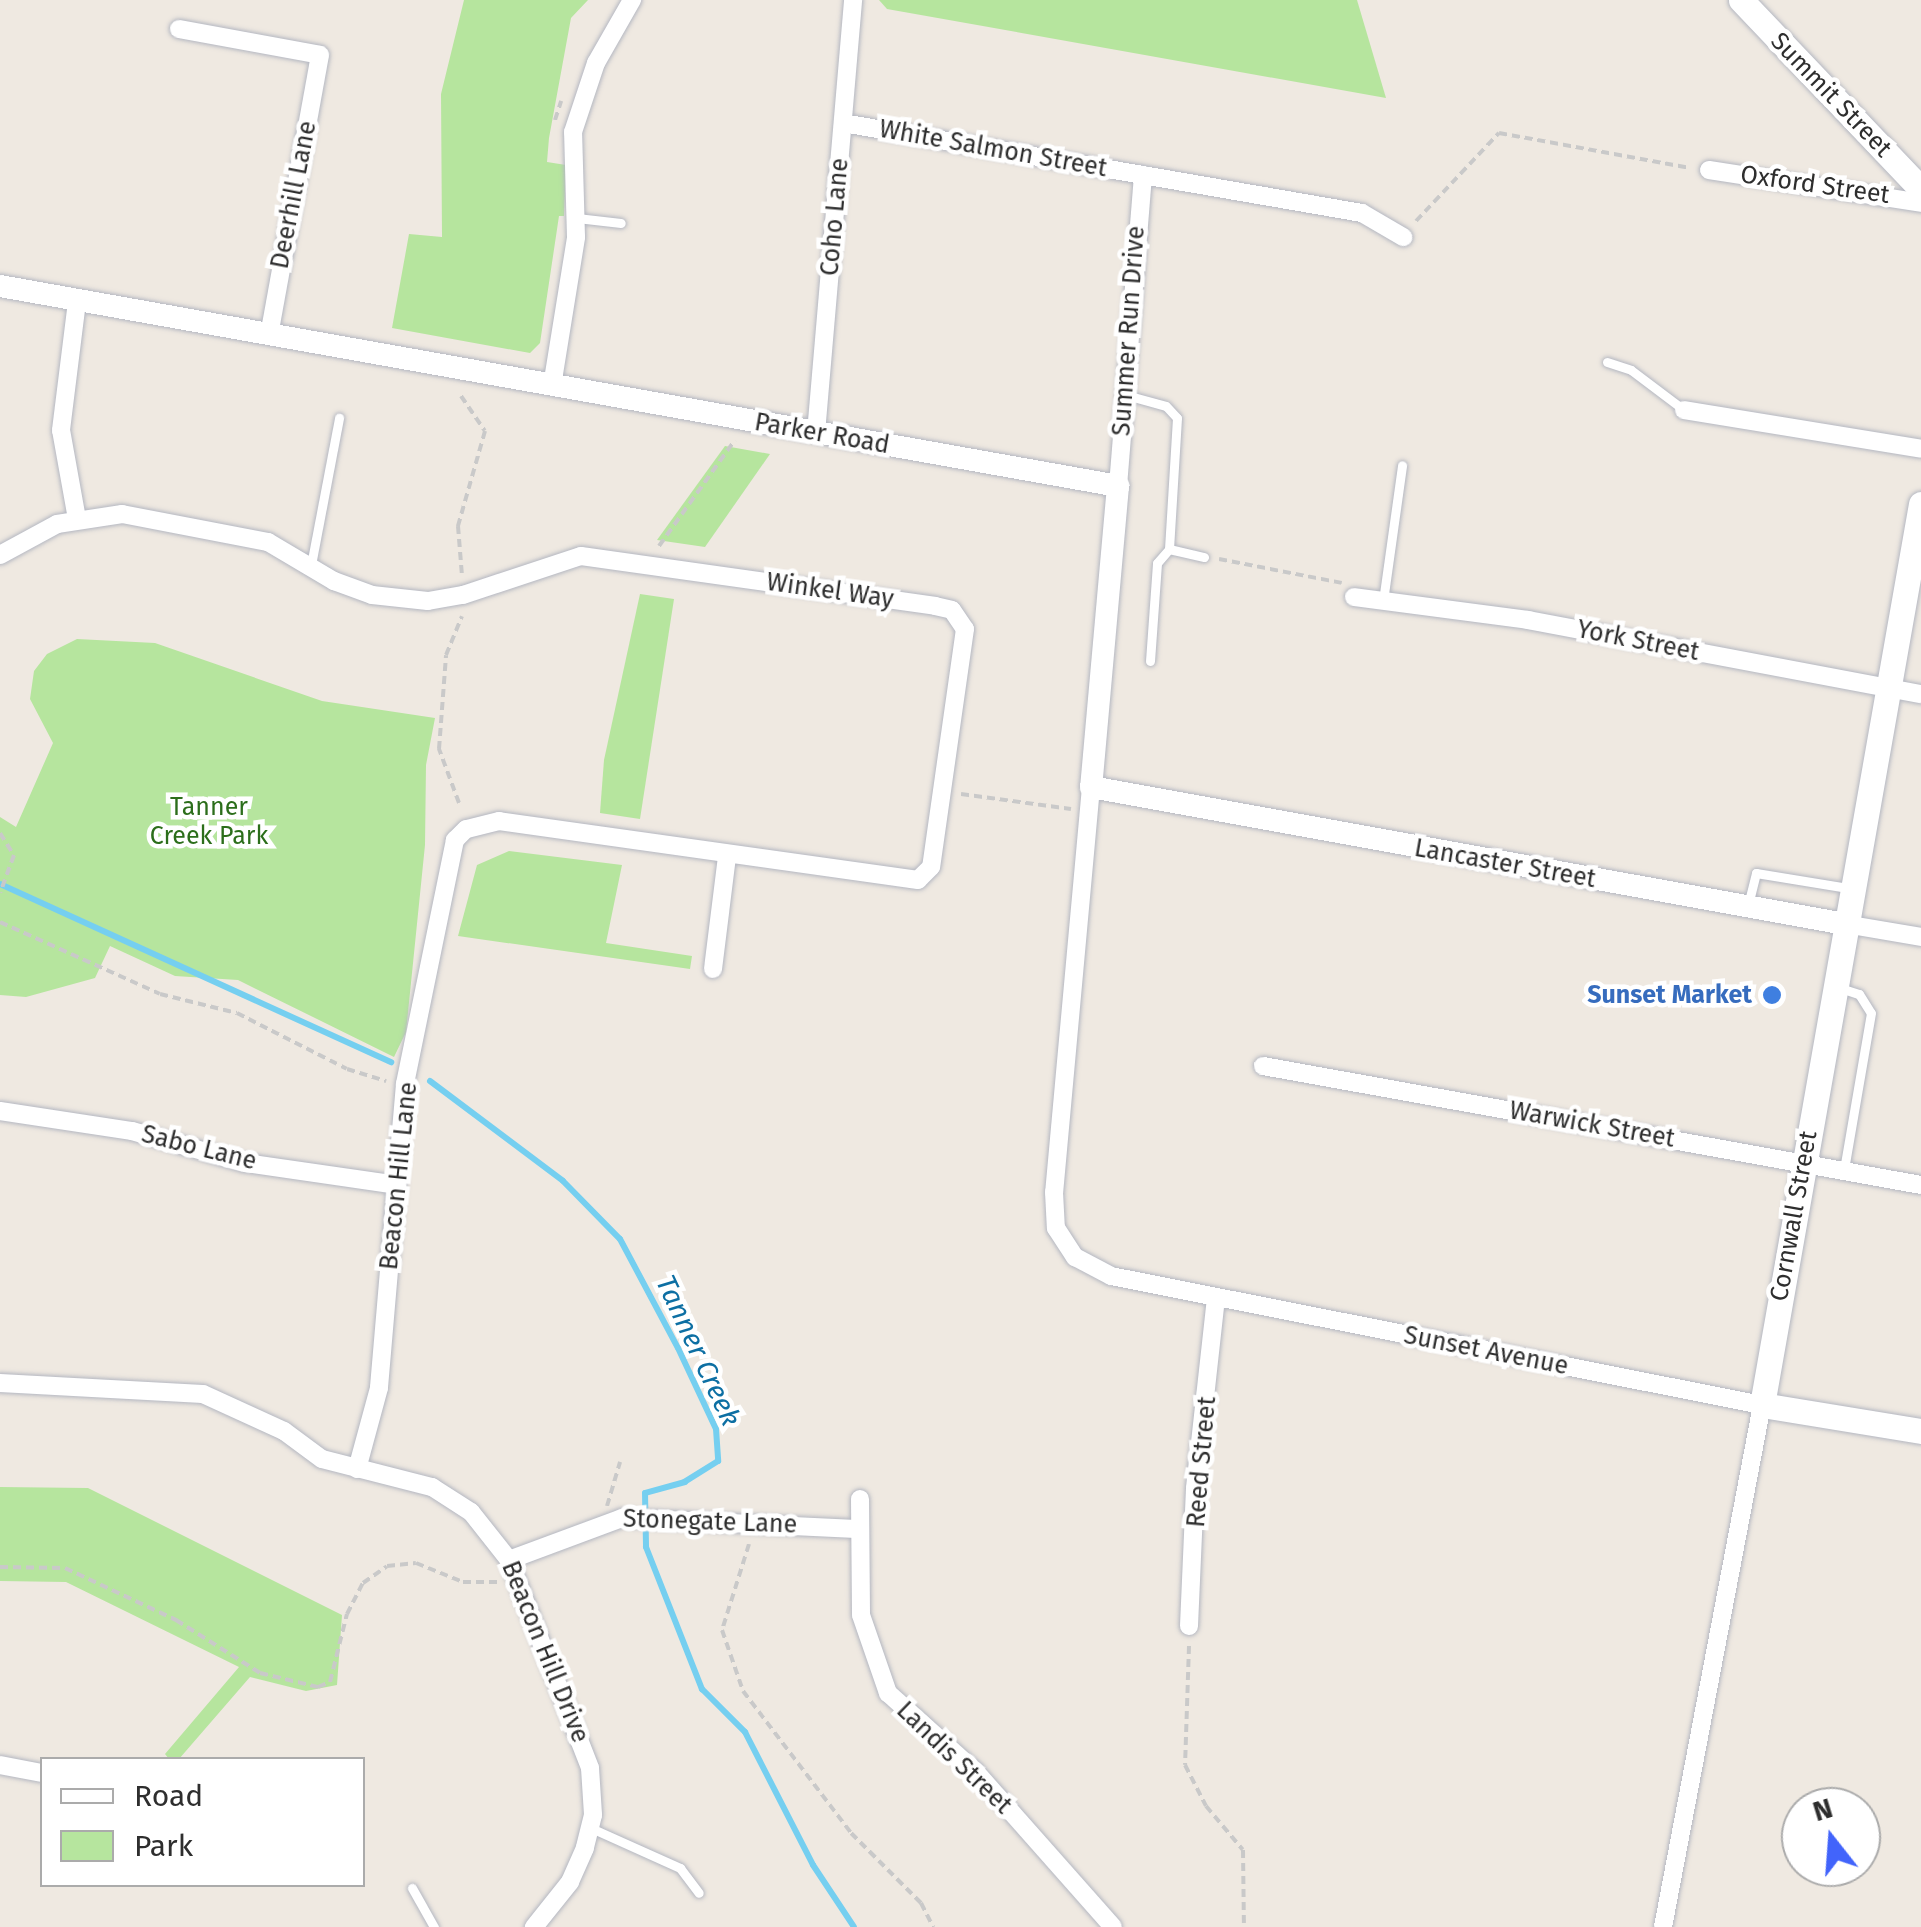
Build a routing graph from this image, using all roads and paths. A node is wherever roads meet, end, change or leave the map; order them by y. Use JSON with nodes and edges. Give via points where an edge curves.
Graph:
{"nodes":[{"id":1,"x":632,"y":0,"type":"edge"},
{"id":2,"x":852,"y":0,"type":"edge"},
{"id":3,"x":1741,"y":0,"type":"edge"},
{"id":4,"x":179,"y":29,"type":"dead end"},
{"id":5,"x":843,"y":122,"type":"junction"},
{"id":6,"x":1709,"y":170,"type":"joint"},
{"id":7,"x":1142,"y":176,"type":"junction"},
{"id":8,"x":1921,"y":189,"type":"edge"},
{"id":9,"x":1921,"y":203,"type":"edge"},
{"id":10,"x":1420,"y":217,"type":"dead end"},
{"id":11,"x":577,"y":218,"type":"junction"},
{"id":12,"x":621,"y":223,"type":"dead end"},
{"id":13,"x":1403,"y":236,"type":"dead end"},
{"id":14,"x":0,"y":286,"type":"edge"},
{"id":15,"x":78,"y":301,"type":"junction"},
{"id":16,"x":269,"y":335,"type":"junction"},
{"id":17,"x":1606,"y":362,"type":"dead end"},
{"id":18,"x":552,"y":386,"type":"junction"},
{"id":19,"x":1123,"y":394,"type":"junction"},
{"id":20,"x":461,"y":396,"type":"dead end"},
{"id":21,"x":1684,"y":410,"type":"joint"},
{"id":22,"x":340,"y":418,"type":"dead end"},
{"id":23,"x":816,"y":433,"type":"junction"},
{"id":24,"x":736,"y":439,"type":"dead end"},
{"id":25,"x":1921,"y":449,"type":"edge"},
{"id":26,"x":1402,"y":465,"type":"dead end"},
{"id":27,"x":1118,"y":486,"type":"junction"},
{"id":28,"x":1921,"y":504,"type":"edge"},
{"id":29,"x":77,"y":519,"type":"junction"},
{"id":30,"x":659,"y":546,"type":"dead end"},
{"id":31,"x":1169,"y":549,"type":"junction"},
{"id":32,"x":0,"y":554,"type":"edge"},
{"id":33,"x":1204,"y":557,"type":"joint"},
{"id":34,"x":311,"y":565,"type":"junction"},
{"id":35,"x":461,"y":571,"type":"dead end"},
{"id":36,"x":1354,"y":597,"type":"joint"},
{"id":37,"x":1383,"y":600,"type":"junction"},
{"id":38,"x":461,"y":620,"type":"dead end"},
{"id":39,"x":1150,"y":661,"type":"dead end"},
{"id":40,"x":1888,"y":688,"type":"junction"},
{"id":41,"x":1921,"y":694,"type":"edge"},
{"id":42,"x":1090,"y":787,"type":"junction"},
{"id":43,"x":968,"y":795,"type":"dead end"},
{"id":44,"x":459,"y":803,"type":"dead end"},
{"id":45,"x":1081,"y":810,"type":"junction"},
{"id":46,"x":466,"y":829,"type":"joint"},
{"id":47,"x":0,"y":833,"type":"edge"},
{"id":48,"x":727,"y":856,"type":"junction"},
{"id":49,"x":1852,"y":888,"type":"junction"},
{"id":50,"x":0,"y":894,"type":"edge"},
{"id":51,"x":1748,"y":905,"type":"junction"},
{"id":52,"x":0,"y":922,"type":"edge"},
{"id":53,"x":1845,"y":924,"type":"junction"},
{"id":54,"x":1921,"y":937,"type":"edge"},
{"id":55,"x":713,"y":969,"type":"dead end"},
{"id":56,"x":1834,"y":986,"type":"junction"},
{"id":57,"x":1263,"y":1066,"type":"dead end"},
{"id":58,"x":405,"y":1084,"type":"junction"},
{"id":59,"x":0,"y":1111,"type":"edge"},
{"id":60,"x":1803,"y":1163,"type":"junction"},
{"id":61,"x":1844,"y":1170,"type":"junction"},
{"id":62,"x":397,"y":1185,"type":"junction"},
{"id":63,"x":1921,"y":1185,"type":"edge"},
{"id":64,"x":1216,"y":1297,"type":"junction"},
{"id":65,"x":0,"y":1382,"type":"edge"},
{"id":66,"x":1762,"y":1405,"type":"junction"},
{"id":67,"x":1921,"y":1432,"type":"edge"},
{"id":68,"x":620,"y":1462,"type":"dead end"},
{"id":69,"x":356,"y":1469,"type":"junction"},
{"id":70,"x":860,"y":1499,"type":"dead end"},
{"id":71,"x":614,"y":1512,"type":"junction"},
{"id":72,"x":858,"y":1529,"type":"junction"},
{"id":73,"x":751,"y":1537,"type":"dead end"},
{"id":74,"x":509,"y":1560,"type":"junction"},
{"id":75,"x":0,"y":1567,"type":"edge"},
{"id":76,"x":505,"y":1582,"type":"dead end"},
{"id":77,"x":1189,"y":1626,"type":"joint"},
{"id":78,"x":0,"y":1766,"type":"edge"},
{"id":79,"x":40,"y":1773,"type":"edge"},
{"id":80,"x":591,"y":1828,"type":"junction"},
{"id":81,"x":412,"y":1888,"type":"dead end"},
{"id":82,"x":699,"y":1893,"type":"dead end"},
{"id":83,"x":434,"y":1927,"type":"edge"},
{"id":84,"x":534,"y":1927,"type":"edge"},
{"id":85,"x":933,"y":1927,"type":"edge"},
{"id":86,"x":1112,"y":1927,"type":"edge"},
{"id":87,"x":1244,"y":1927,"type":"edge"},
{"id":88,"x":1663,"y":1927,"type":"edge"}],
"edges":[{"from":1,"to":11,"type":"street","via":[[581,96],[573,132]]},
{"from":2,"to":5,"type":"street","name":"Coho Lane"},
{"from":3,"to":8,"type":"main road","name":"Summit Street"},
{"from":4,"to":16,"type":"street","name":"Deerhill Lane","via":[[320,55]]},
{"from":5,"to":7,"type":"street","name":"White Salmon Street"},
{"from":5,"to":23,"type":"street","name":"Coho Lane"},
{"from":6,"to":9,"type":"street","name":"Oxford Street"},
{"from":6,"to":10,"type":"path","via":[[1498,132]]},
{"from":7,"to":13,"type":"street","name":"White Salmon Street","via":[[1362,213]]},
{"from":7,"to":19,"type":"street","name":"Summer Run Drive"},
{"from":11,"to":12,"type":"lane"},
{"from":11,"to":18,"type":"street"},
{"from":14,"to":15,"type":"street","name":"Parker Road"},
{"from":15,"to":16,"type":"street","name":"Parker Road"},
{"from":15,"to":29,"type":"street","via":[[61,430]]},
{"from":16,"to":18,"type":"street","name":"Parker Road"},
{"from":17,"to":21,"type":"lane","via":[[1632,370]]},
{"from":18,"to":23,"type":"street","name":"Parker Road"},
{"from":19,"to":27,"type":"street","name":"Summer Run Drive"},
{"from":19,"to":31,"type":"lane","via":[[1166,406],[1177,418]]},
{"from":20,"to":35,"type":"path","via":[[485,430],[458,526]]},
{"from":21,"to":25,"type":"street"},
{"from":22,"to":34,"type":"lane"},
{"from":23,"to":27,"type":"street","name":"Parker Road"},
{"from":24,"to":30,"type":"path"},
{"from":26,"to":37,"type":"lane"},
{"from":27,"to":42,"type":"street"},
{"from":28,"to":40,"type":"main road","name":"Cornwall Street"},
{"from":29,"to":32,"type":"street","name":"Winkel Way"},
{"from":29,"to":34,"type":"street","name":"Winkel Way","via":[[122,514],[208,530],[268,542]]},
{"from":31,"to":33,"type":"lane"},
{"from":31,"to":39,"type":"lane","via":[[1157,563]]},
{"from":33,"to":36,"type":"path","via":[[1348,584]]},
{"from":34,"to":48,"type":"street","name":"Winkel Way","via":[[372,595],[428,600],[581,556],[935,606],[960,618],[963,643],[926,876],[896,880]]},
{"from":36,"to":37,"type":"street","name":"York Street"},
{"from":37,"to":40,"type":"street","name":"York Street","via":[[1528,620]]},
{"from":38,"to":44,"type":"path","via":[[446,655],[439,749]]},
{"from":40,"to":41,"type":"street","name":"York Street"},
{"from":40,"to":49,"type":"main road","name":"Cornwall Street"},
{"from":42,"to":45,"type":"street"},
{"from":42,"to":51,"type":"street","name":"Lancaster Street"},
{"from":43,"to":45,"type":"path"},
{"from":45,"to":64,"type":"street","name":"Sunset Avenue","via":[[1053,1208],[1062,1242],[1082,1262],[1111,1276]]},
{"from":46,"to":48,"type":"street","name":"Winkel Way","via":[[499,821]]},
{"from":46,"to":58,"type":"street","name":"Beacon Hill Lane","via":[[447,856]]},
{"from":47,"to":50,"type":"path","via":[[14,850]]},
{"from":48,"to":55,"type":"street"},
{"from":49,"to":51,"type":"lane","via":[[1756,873]]},
{"from":49,"to":53,"type":"main road","name":"Cornwall Street"},
{"from":51,"to":53,"type":"street","name":"Lancaster Street"},
{"from":52,"to":58,"type":"path","via":[[160,994],[237,1014],[363,1077]]},
{"from":53,"to":54,"type":"street","name":"Lancaster Street"},
{"from":53,"to":56,"type":"main road","name":"Cornwall Street"},
{"from":56,"to":60,"type":"main road","name":"Cornwall Street"},
{"from":56,"to":61,"type":"lane","via":[[1859,994],[1871,1013]]},
{"from":57,"to":60,"type":"street","name":"Warwick Street"},
{"from":58,"to":62,"type":"street","name":"Beacon Hill Lane"},
{"from":59,"to":62,"type":"street","name":"Sabo Lane","via":[[132,1131],[244,1163]]},
{"from":60,"to":61,"type":"street","name":"Warwick Street"},
{"from":60,"to":66,"type":"main road","name":"Cornwall Street"},
{"from":61,"to":63,"type":"street","name":"Warwick Street"},
{"from":62,"to":69,"type":"street","name":"Beacon Hill Lane","via":[[379,1388]]},
{"from":64,"to":66,"type":"street","name":"Sunset Avenue"},
{"from":64,"to":77,"type":"street","name":"Reed Street"},
{"from":65,"to":69,"type":"street","name":"Beacon Hill Drive","via":[[202,1394],[284,1431],[322,1459]]},
{"from":66,"to":67,"type":"main road","name":"Sunset Avenue"},
{"from":66,"to":88,"type":"street","name":"Cornwall Street"},
{"from":68,"to":71,"type":"path"},
{"from":69,"to":74,"type":"street","name":"Beacon Hill Drive","via":[[446,1494],[472,1512]]},
{"from":70,"to":72,"type":"street","name":"Landis Street"},
{"from":71,"to":72,"type":"street","name":"Stonegate Lane"},
{"from":71,"to":74,"type":"street","name":"Stonegate Lane"},
{"from":72,"to":86,"type":"street","name":"Landis Street","via":[[865,1642],[888,1693],[975,1772]]},
{"from":73,"to":85,"type":"path","via":[[722,1630],[744,1692],[851,1833],[921,1902]]},
{"from":74,"to":80,"type":"street","name":"Beacon Hill Drive","via":[[587,1754]]},
{"from":75,"to":76,"type":"path","via":[[65,1568],[176,1620],[260,1672],[318,1687],[330,1682],[347,1614],[363,1583],[387,1566],[416,1563],[463,1582]]},
{"from":77,"to":87,"type":"path","via":[[1185,1765],[1206,1806],[1237,1840],[1247,1874]]},
{"from":78,"to":79,"type":"street"},
{"from":80,"to":82,"type":"lane","via":[[680,1868]]},
{"from":80,"to":84,"type":"street","name":"Beacon Hill Drive","via":[[570,1882]]},
{"from":81,"to":83,"type":"lane"}]}
